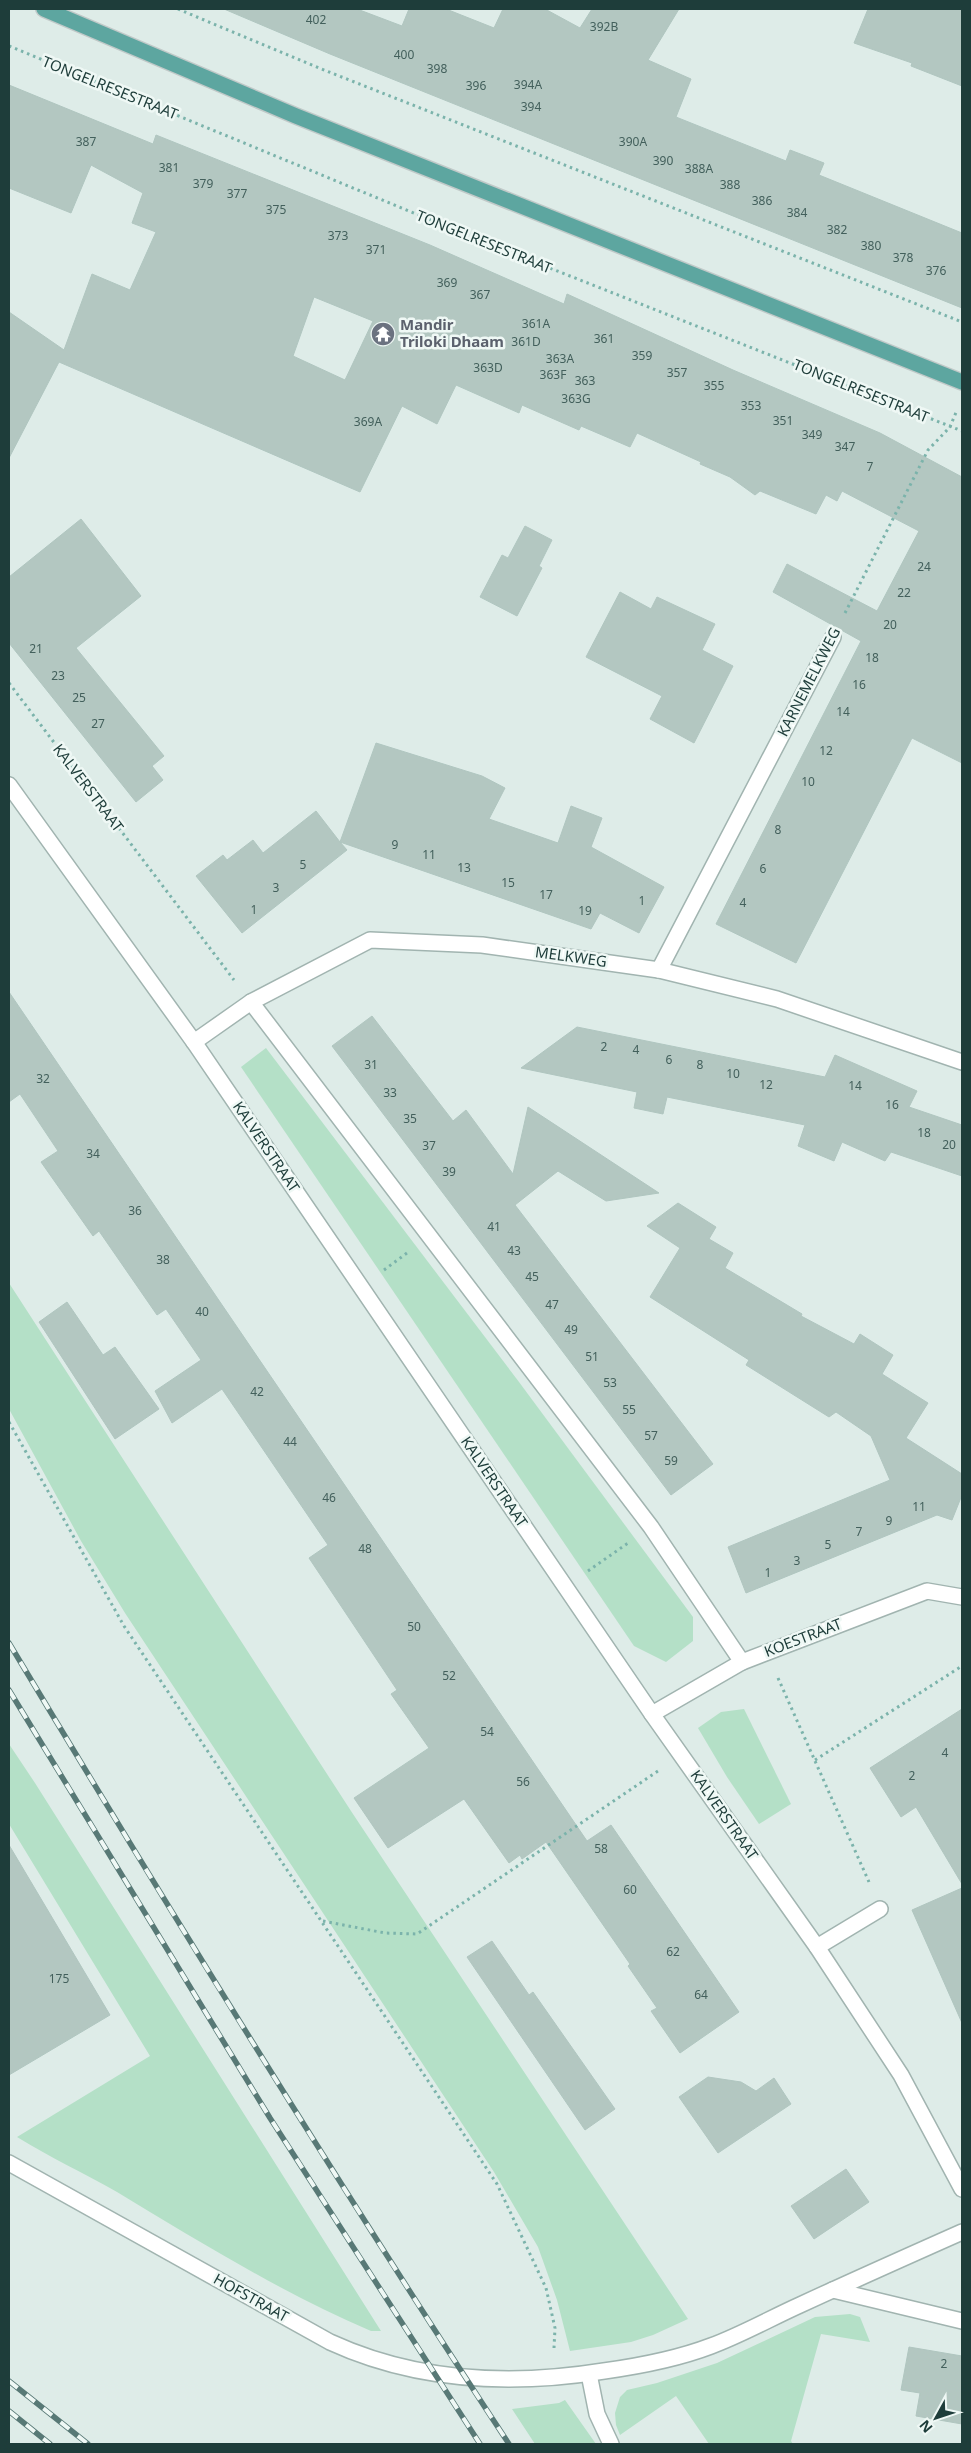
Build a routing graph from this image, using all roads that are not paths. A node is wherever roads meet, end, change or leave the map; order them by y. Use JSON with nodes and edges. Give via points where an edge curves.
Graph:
{"nodes":[{"id":1,"x":44,"y":9,"type":"edge"},
{"id":2,"x":962,"y":382,"type":"edge"},
{"id":3,"x":832,"y":637,"type":"road end"},
{"id":4,"x":9,"y":785,"type":"edge"},
{"id":5,"x":660,"y":970,"type":"junction"},
{"id":6,"x":251,"y":1002,"type":"junction"},
{"id":7,"x":194,"y":1042,"type":"junction"},
{"id":8,"x":962,"y":1062,"type":"edge"},
{"id":9,"x":962,"y":1597,"type":"edge"},
{"id":10,"x":742,"y":1662,"type":"junction"},
{"id":11,"x":652,"y":1714,"type":"junction"},
{"id":12,"x":880,"y":1908,"type":"road end"},
{"id":13,"x":816,"y":1947,"type":"junction"},
{"id":14,"x":9,"y":2163,"type":"edge"},
{"id":15,"x":962,"y":2189,"type":"edge"},
{"id":16,"x":962,"y":2232,"type":"edge"},
{"id":17,"x":833,"y":2290,"type":"junction"},
{"id":18,"x":962,"y":2321,"type":"edge"},
{"id":19,"x":589,"y":2374,"type":"junction"},
{"id":20,"x":611,"y":2444,"type":"edge"}],
"edges":[{"from":1,"to":2,"type":"main road","via":[[296,116]]},
{"from":3,"to":5,"type":"street","name":"KARNEMELKWEG"},
{"from":4,"to":7,"type":"street","name":"KALVERSTRAAT"},
{"from":5,"to":6,"type":"street","name":"MELKWEG","via":[[482,945],[370,940]]},
{"from":5,"to":8,"type":"street","name":"MELKWEG","via":[[777,999]]},
{"from":6,"to":7,"type":"street","name":"MELKWEG"},
{"from":6,"to":10,"type":"street","via":[[651,1527]]},
{"from":7,"to":11,"type":"street","name":"KALVERSTRAAT"},
{"from":9,"to":10,"type":"street","name":"KOESTRAAT","via":[[927,1591]]},
{"from":10,"to":11,"type":"street","name":"KOESTRAAT"},
{"from":11,"to":13,"type":"street","name":"KALVERSTRAAT"},
{"from":12,"to":13,"type":"street"},
{"from":13,"to":15,"type":"street","name":"KALVERSTRAAT","via":[[901,2075]]},
{"from":14,"to":19,"type":"street","name":"HOFSTRAAT","via":[[352,2353],[402,2368],[486,2380]]},
{"from":16,"to":17,"type":"street","name":"HOFSTRAAT"},
{"from":17,"to":18,"type":"street"},
{"from":17,"to":19,"type":"street","name":"HOFSTRAAT","via":[[711,2346],[644,2365]]},
{"from":19,"to":20,"type":"street","via":[[597,2414]]}]}
